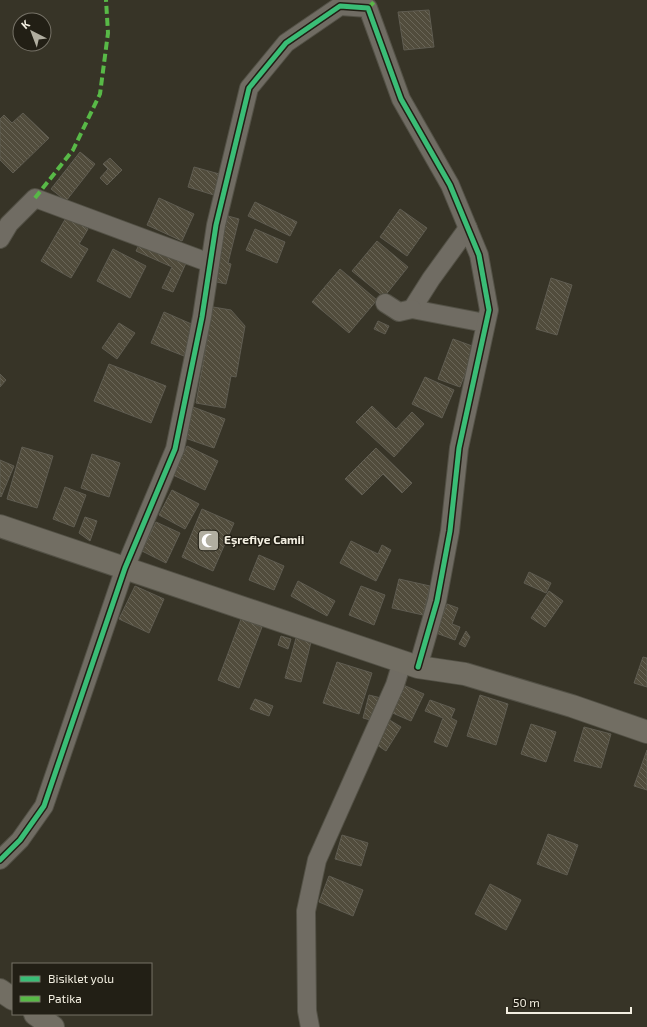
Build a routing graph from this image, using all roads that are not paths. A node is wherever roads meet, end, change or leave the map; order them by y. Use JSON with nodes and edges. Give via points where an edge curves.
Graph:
{"nodes":[{"id":1,"x":468,"y":228,"type":"junction"},
{"id":2,"x":0,"y":239,"type":"edge"},
{"id":3,"x":210,"y":263,"type":"junction"},
{"id":4,"x":385,"y":303,"type":"dead end"},
{"id":5,"x":412,"y":309,"type":"junction"},
{"id":6,"x":486,"y":324,"type":"junction"},
{"id":7,"x":0,"y":526,"type":"edge"},
{"id":8,"x":125,"y":568,"type":"junction"},
{"id":9,"x":410,"y":665,"type":"junction"},
{"id":10,"x":647,"y":732,"type":"edge"},
{"id":11,"x":0,"y":860,"type":"edge"},
{"id":12,"x":0,"y":990,"type":"edge"},
{"id":13,"x":12,"y":998,"type":"edge"},
{"id":14,"x":36,"y":1015,"type":"edge"},
{"id":15,"x":53,"y":1027,"type":"edge"},
{"id":16,"x":310,"y":1027,"type":"edge"}],
"edges":[{"from":1,"to":3,"type":"street","via":[[450,185],[401,99],[368,8],[340,6],[286,43],[250,88],[216,225]]},
{"from":1,"to":5,"type":"street"},
{"from":1,"to":6,"type":"street","via":[[479,255],[489,310]]},
{"from":2,"to":3,"type":"street","via":[[9,224],[35,198]]},
{"from":3,"to":8,"type":"street","via":[[175,449]]},
{"from":4,"to":5,"type":"street","via":[[399,312]]},
{"from":5,"to":6,"type":"street"},
{"from":6,"to":9,"type":"street","via":[[459,448],[450,531],[437,601]]},
{"from":7,"to":8,"type":"street"},
{"from":8,"to":9,"type":"street"},
{"from":8,"to":11,"type":"street","via":[[44,806],[20,840]]},
{"from":9,"to":10,"type":"street","via":[[465,674]]},
{"from":9,"to":16,"type":"street","via":[[395,685],[317,860],[306,912],[307,1011]]},
{"from":12,"to":13,"type":"street"},
{"from":14,"to":15,"type":"street"}]}
